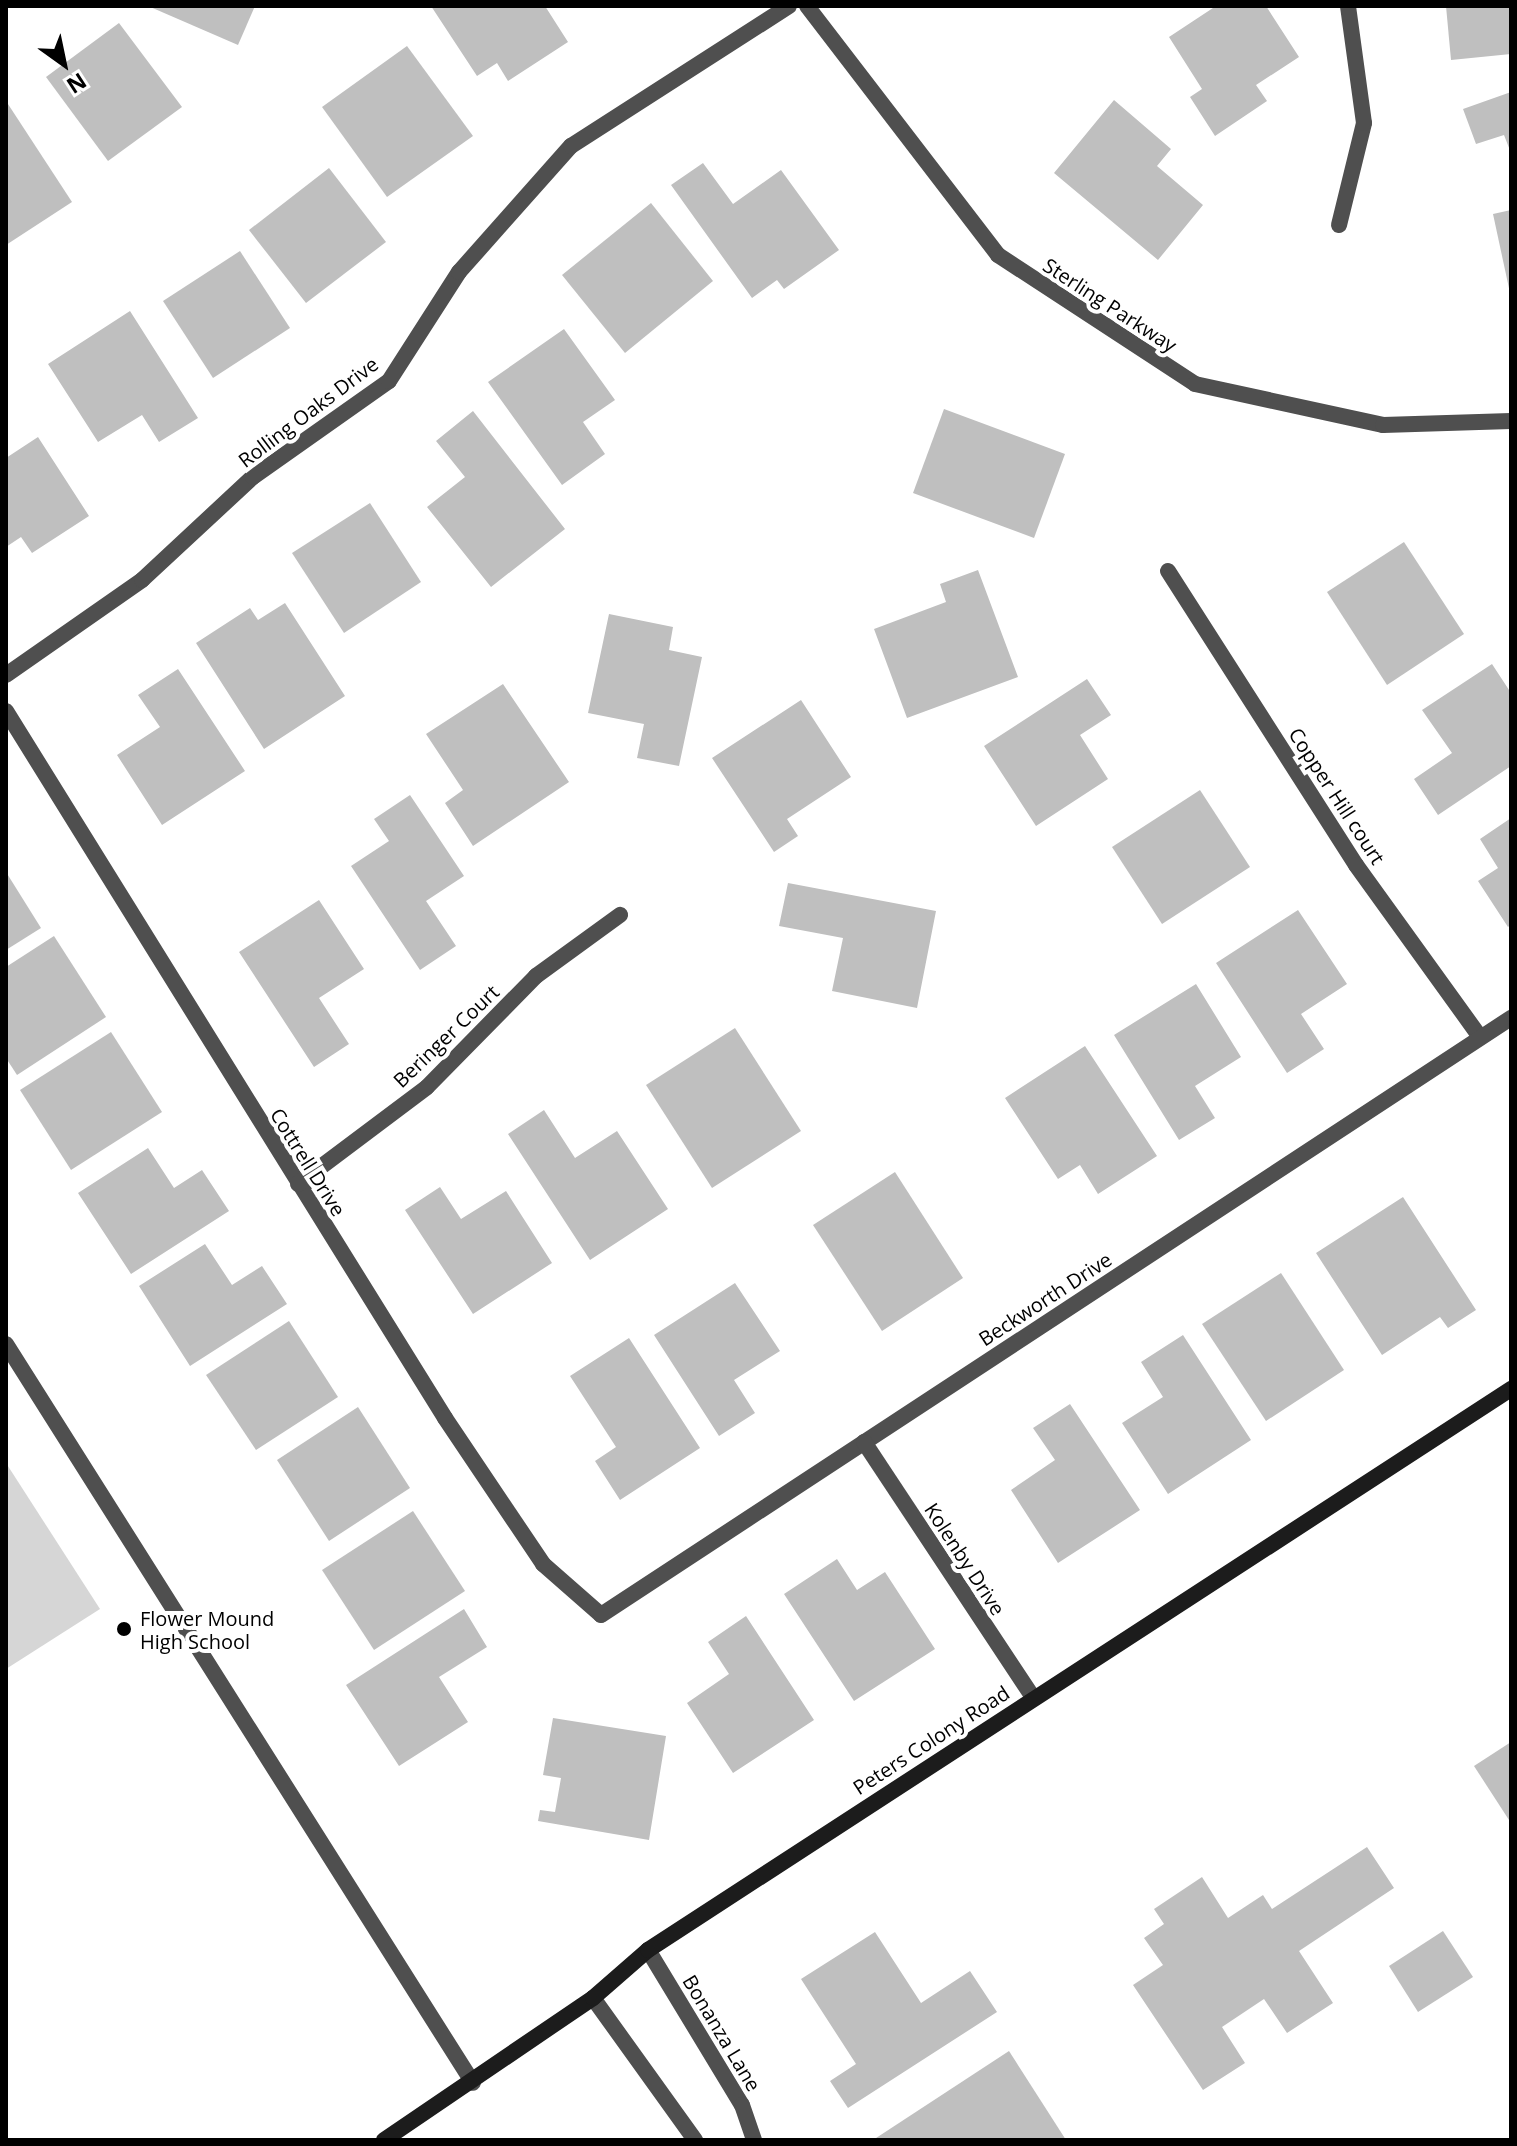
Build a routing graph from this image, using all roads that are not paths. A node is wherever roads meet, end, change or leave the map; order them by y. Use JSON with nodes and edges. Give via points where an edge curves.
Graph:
{"nodes":[{"id":1,"x":789,"y":6,"type":"edge"},
{"id":2,"x":807,"y":6,"type":"edge"},
{"id":3,"x":1348,"y":6,"type":"edge"},
{"id":4,"x":1339,"y":225,"type":"dead end"},
{"id":5,"x":1511,"y":421,"type":"edge"},
{"id":6,"x":1168,"y":571,"type":"dead end"},
{"id":7,"x":6,"y":675,"type":"edge"},
{"id":8,"x":6,"y":711,"type":"edge"},
{"id":9,"x":620,"y":915,"type":"dead end"},
{"id":10,"x":1511,"y":1018,"type":"edge"},
{"id":11,"x":1480,"y":1037,"type":"junction"},
{"id":12,"x":298,"y":1184,"type":"junction"},
{"id":13,"x":6,"y":1344,"type":"edge"},
{"id":14,"x":1511,"y":1389,"type":"edge"},
{"id":15,"x":864,"y":1442,"type":"junction"},
{"id":16,"x":601,"y":1615,"type":"joint"},
{"id":17,"x":1033,"y":1697,"type":"junction"},
{"id":18,"x":648,"y":1950,"type":"junction"},
{"id":19,"x":593,"y":1998,"type":"junction"},
{"id":20,"x":473,"y":2083,"type":"junction"},
{"id":21,"x":384,"y":2140,"type":"edge"},
{"id":22,"x":695,"y":2140,"type":"edge"},
{"id":23,"x":754,"y":2140,"type":"edge"}],
"edges":[{"from":1,"to":7,"type":"street","name":"Rolling Oaks Drive","via":[[571,146],[459,272],[389,381],[253,477],[142,580]]},
{"from":2,"to":5,"type":"street","name":"Sterling Parkway","via":[[998,255],[1195,384],[1383,425]]},
{"from":3,"to":4,"type":"street","via":[[1364,123]]},
{"from":6,"to":11,"type":"street","name":"Copper Hill court","via":[[1356,865]]},
{"from":8,"to":12,"type":"street","name":"Cottrell Drive"},
{"from":9,"to":12,"type":"street","name":"Beringer Court","via":[[536,976],[427,1087]]},
{"from":10,"to":11,"type":"street","name":"Beckworth Drive"},
{"from":11,"to":15,"type":"street","name":"Beckworth Drive"},
{"from":12,"to":16,"type":"street","name":"Cottrell Drive","via":[[543,1564]]},
{"from":13,"to":20,"type":"street"},
{"from":14,"to":17,"type":"street","name":"Peters Colony Road"},
{"from":15,"to":16,"type":"street","name":"Beckworth Drive"},
{"from":15,"to":17,"type":"street","name":"Kolenby Drive"},
{"from":17,"to":18,"type":"street","name":"Peters Colony Road"},
{"from":18,"to":19,"type":"street","name":"Peters Colony Road"},
{"from":18,"to":23,"type":"street","name":"Bonanza Lane","via":[[742,2105]]},
{"from":19,"to":20,"type":"street","name":"Peters Colony Road"},
{"from":19,"to":22,"type":"street"},
{"from":20,"to":21,"type":"street","name":"Peters Colony Road"}]}
